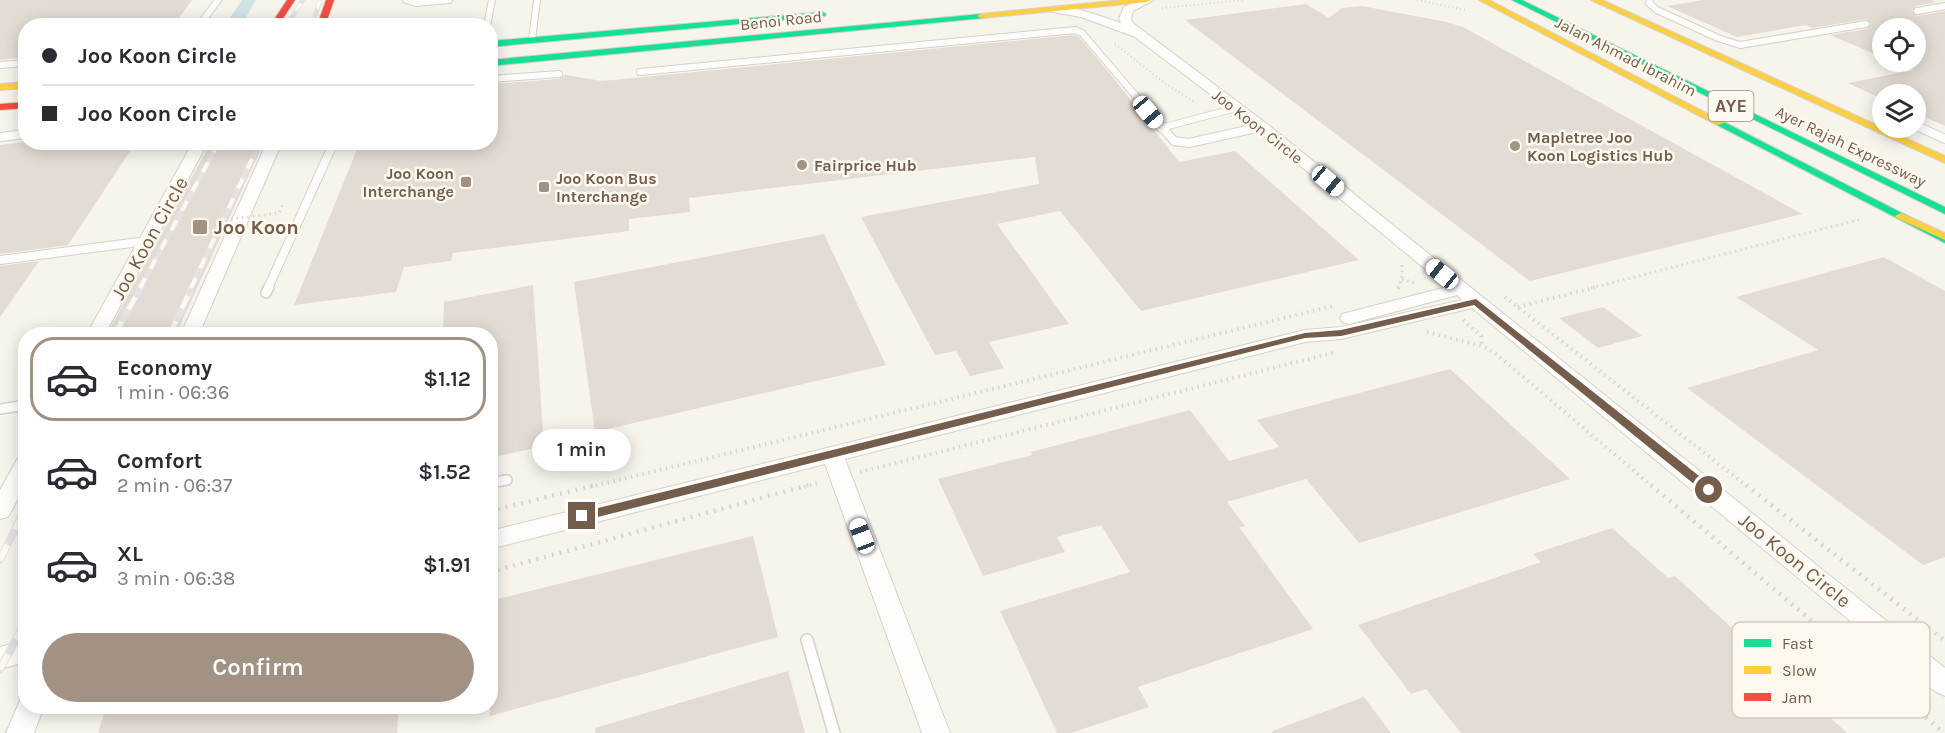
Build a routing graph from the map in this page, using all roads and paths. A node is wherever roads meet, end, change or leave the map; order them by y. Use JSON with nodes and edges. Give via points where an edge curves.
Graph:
{"nodes":[{"id":1,"x":218,"y":0,"type":"edge"},
{"id":2,"x":291,"y":0,"type":"edge"},
{"id":3,"x":330,"y":0,"type":"edge"},
{"id":4,"x":406,"y":0,"type":"edge"},
{"id":5,"x":449,"y":0,"type":"edge"},
{"id":6,"x":492,"y":0,"type":"edge"},
{"id":7,"x":537,"y":0,"type":"edge"},
{"id":8,"x":1148,"y":0,"type":"edge"},
{"id":9,"x":1516,"y":0,"type":"edge"},
{"id":10,"x":1595,"y":0,"type":"edge"},
{"id":11,"x":1650,"y":0,"type":"edge"},
{"id":12,"x":1477,"y":2,"type":"edge"},
{"id":13,"x":1945,"y":6,"type":"edge"},
{"id":14,"x":1053,"y":9,"type":"junction"},
{"id":15,"x":1917,"y":11,"type":"dead end"},
{"id":16,"x":838,"y":12,"type":"dead end"},
{"id":17,"x":206,"y":18,"type":"edge"},
{"id":18,"x":279,"y":18,"type":"edge"},
{"id":19,"x":324,"y":18,"type":"edge"},
{"id":20,"x":489,"y":18,"type":"edge"},
{"id":21,"x":1866,"y":24,"type":"dead end"},
{"id":22,"x":1138,"y":34,"type":"junction"},
{"id":23,"x":532,"y":40,"type":"junction"},
{"id":24,"x":498,"y":43,"type":"edge"},
{"id":25,"x":18,"y":64,"type":"edge"},
{"id":26,"x":498,"y":64,"type":"edge"},
{"id":27,"x":0,"y":65,"type":"edge"},
{"id":28,"x":543,"y":67,"type":"junction"},
{"id":29,"x":639,"y":72,"type":"dead end"},
{"id":30,"x":559,"y":74,"type":"dead end"},
{"id":31,"x":498,"y":77,"type":"edge"},
{"id":32,"x":18,"y":86,"type":"edge"},
{"id":33,"x":0,"y":87,"type":"edge"},
{"id":34,"x":18,"y":106,"type":"edge"},
{"id":35,"x":0,"y":107,"type":"edge"},
{"id":36,"x":1236,"y":108,"type":"junction"},
{"id":37,"x":1161,"y":128,"type":"junction"},
{"id":38,"x":1262,"y":128,"type":"junction"},
{"id":39,"x":1926,"y":130,"type":"edge"},
{"id":40,"x":18,"y":135,"type":"edge"},
{"id":41,"x":0,"y":137,"type":"edge"},
{"id":42,"x":1945,"y":139,"type":"edge"},
{"id":43,"x":197,"y":150,"type":"edge"},
{"id":44,"x":271,"y":150,"type":"edge"},
{"id":45,"x":330,"y":150,"type":"edge"},
{"id":46,"x":1945,"y":160,"type":"edge"},
{"id":47,"x":283,"y":204,"type":"dead end"},
{"id":48,"x":1945,"y":211,"type":"edge"},
{"id":49,"x":1866,"y":218,"type":"dead end"},
{"id":50,"x":231,"y":219,"type":"dead end"},
{"id":51,"x":1945,"y":238,"type":"edge"},
{"id":52,"x":147,"y":241,"type":"junction"},
{"id":53,"x":0,"y":260,"type":"edge"},
{"id":54,"x":1402,"y":279,"type":"dead end"},
{"id":55,"x":1460,"y":289,"type":"junction"},
{"id":56,"x":1387,"y":292,"type":"dead end"},
{"id":57,"x":266,"y":293,"type":"dead end"},
{"id":58,"x":1476,"y":302,"type":"junction"},
{"id":59,"x":1341,"y":304,"type":"dead end"},
{"id":60,"x":1518,"y":307,"type":"dead end"},
{"id":61,"x":100,"y":327,"type":"edge"},
{"id":62,"x":193,"y":327,"type":"edge"},
{"id":63,"x":1420,"y":331,"type":"dead end"},
{"id":64,"x":1305,"y":336,"type":"junction"},
{"id":65,"x":1341,"y":351,"type":"dead end"},
{"id":66,"x":18,"y":406,"type":"edge"},
{"id":67,"x":0,"y":409,"type":"edge"},
{"id":68,"x":832,"y":454,"type":"junction"},
{"id":69,"x":841,"y":477,"type":"junction"},
{"id":70,"x":18,"y":478,"type":"edge"},
{"id":71,"x":507,"y":480,"type":"dead end"},
{"id":72,"x":498,"y":482,"type":"edge"},
{"id":73,"x":498,"y":509,"type":"edge"},
{"id":74,"x":0,"y":511,"type":"edge"},
{"id":75,"x":498,"y":538,"type":"edge"},
{"id":76,"x":498,"y":570,"type":"edge"},
{"id":77,"x":1813,"y":622,"type":"edge"},
{"id":78,"x":1869,"y":622,"type":"edge"},
{"id":79,"x":807,"y":640,"type":"dead end"},
{"id":80,"x":18,"y":653,"type":"edge"},
{"id":81,"x":0,"y":658,"type":"edge"},
{"id":82,"x":1930,"y":672,"type":"edge"},
{"id":83,"x":1945,"y":684,"type":"edge"},
{"id":84,"x":28,"y":714,"type":"edge"},
{"id":85,"x":1926,"y":718,"type":"edge"},
{"id":86,"x":20,"y":733,"type":"edge"},
{"id":87,"x":834,"y":733,"type":"edge"},
{"id":88,"x":936,"y":733,"type":"edge"},
{"id":89,"x":1944,"y":733,"type":"edge"}],
"edges":[{"from":1,"to":17,"type":"lane"},
{"from":2,"to":18,"type":"main road"},
{"from":3,"to":19,"type":"main road"},
{"from":4,"to":5,"type":"lane"},
{"from":6,"to":20,"type":"lane"},
{"from":7,"to":23,"type":"lane"},
{"from":8,"to":14,"type":"main road","name":"Benoi Road"},
{"from":8,"to":22,"type":"street","via":[[1134,5],[1125,14],[1128,25]]},
{"from":9,"to":48,"type":"main road","name":"Ayer Rajah Expressway","number":"AYE"},
{"from":10,"to":46,"type":"main road","name":"Jalan Ahmad Ibrahim"},
{"from":11,"to":21,"type":"lane","via":[[1657,10],[1740,45]]},
{"from":12,"to":51,"type":"main road","name":"Jalan Ahmad Ibrahim","via":[[1532,26]]},
{"from":13,"to":15,"type":"lane"},
{"from":14,"to":22,"type":"street","name":"Joo Koon Circle","via":[[1095,17]]},
{"from":14,"to":28,"type":"main road","name":"Benoi Road"},
{"from":16,"to":23,"type":"main road","name":"Benoi Road"},
{"from":22,"to":36,"type":"street","name":"Joo Koon Circle"},
{"from":23,"to":24,"type":"main road","name":"Benoi Road"},
{"from":25,"to":27,"type":"lane"},
{"from":26,"to":28,"type":"main road","name":"Benoi Road"},
{"from":28,"to":30,"type":"lane"},
{"from":28,"to":31,"type":"lane"},
{"from":29,"to":37,"type":"lane","via":[[1076,30]]},
{"from":32,"to":33,"type":"main road"},
{"from":34,"to":35,"type":"main road"},
{"from":36,"to":37,"type":"lane"},
{"from":36,"to":38,"type":"street","name":"Joo Koon Circle"},
{"from":37,"to":38,"type":"lane","via":[[1179,143],[1190,143]]},
{"from":38,"to":55,"type":"street","name":"Joo Koon Circle"},
{"from":39,"to":42,"type":"lane"},
{"from":40,"to":41,"type":"lane"},
{"from":43,"to":52,"type":"street","name":"Joo Koon Circle"},
{"from":44,"to":62,"type":"street"},
{"from":45,"to":57,"type":"lane"},
{"from":47,"to":50,"type":"path","bridge":true,"via":[[279,213]]},
{"from":49,"to":60,"type":"path"},
{"from":52,"to":53,"type":"lane"},
{"from":52,"to":61,"type":"street","name":"Joo Koon Circle"},
{"from":54,"to":56,"type":"path","via":[[1399,288]]},
{"from":55,"to":58,"type":"street","name":"Joo Koon Circle"},
{"from":55,"to":64,"type":"street","via":[[1330,323]]},
{"from":58,"to":64,"type":"street","via":[[1341,333]]},
{"from":58,"to":78,"type":"street","name":"Joo Koon Circle"},
{"from":59,"to":73,"type":"path"},
{"from":63,"to":77,"type":"path","via":[[1482,346],[1495,353]]},
{"from":64,"to":68,"type":"street"},
{"from":65,"to":69,"type":"path"},
{"from":66,"to":67,"type":"lane"},
{"from":68,"to":69,"type":"street"},
{"from":68,"to":75,"type":"street"},
{"from":69,"to":76,"type":"path"},
{"from":69,"to":88,"type":"street"},
{"from":70,"to":74,"type":"street"},
{"from":71,"to":72,"type":"lane"},
{"from":79,"to":87,"type":"lane"},
{"from":80,"to":81,"type":"street"},
{"from":82,"to":83,"type":"street","name":"Joo Koon Circle"},
{"from":84,"to":86,"type":"street"},
{"from":85,"to":89,"type":"path"}]}
